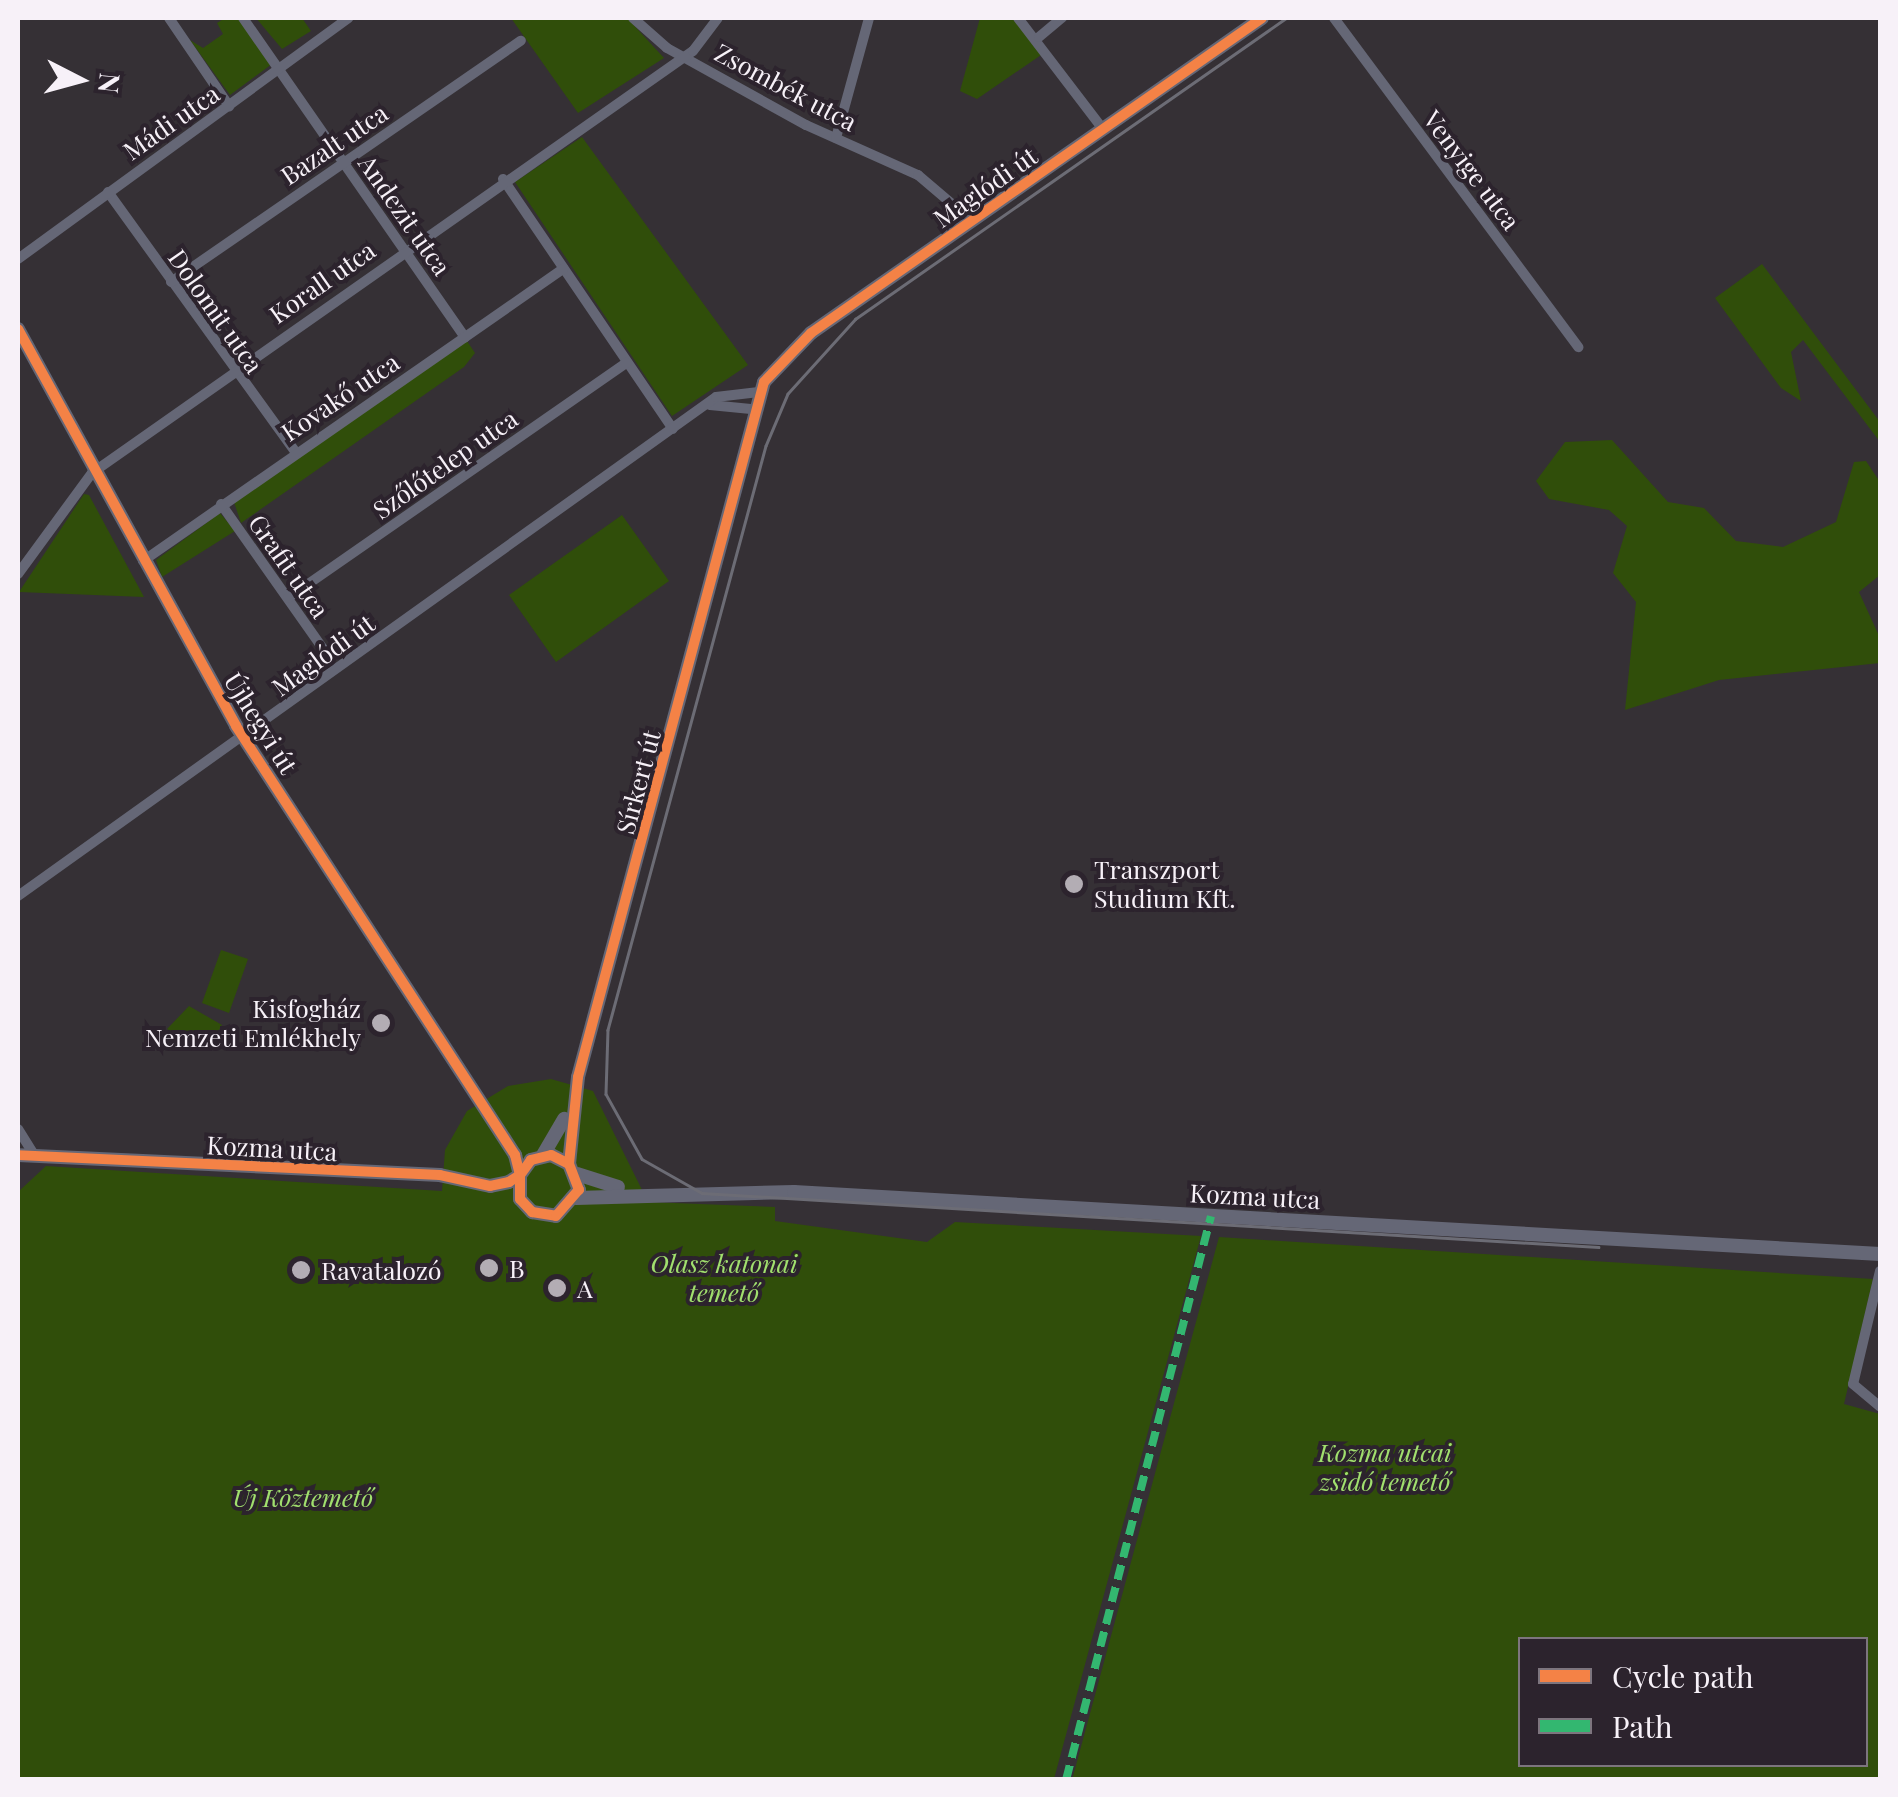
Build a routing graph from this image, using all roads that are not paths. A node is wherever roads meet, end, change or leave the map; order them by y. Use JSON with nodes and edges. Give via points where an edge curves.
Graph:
{"nodes":[{"id":1,"x":169,"y":18,"type":"edge"},
{"id":2,"x":243,"y":18,"type":"edge"},
{"id":3,"x":348,"y":18,"type":"edge"},
{"id":4,"x":634,"y":18,"type":"edge"},
{"id":5,"x":718,"y":18,"type":"edge"},
{"id":6,"x":869,"y":18,"type":"edge"},
{"id":7,"x":1018,"y":18,"type":"edge"},
{"id":8,"x":1062,"y":18,"type":"edge"},
{"id":9,"x":1262,"y":18,"type":"edge"},
{"id":10,"x":1334,"y":18,"type":"edge"},
{"id":11,"x":1038,"y":37,"type":"junction"},
{"id":12,"x":522,"y":41,"type":"dead end"},
{"id":13,"x":681,"y":55,"type":"junction"},
{"id":14,"x":278,"y":68,"type":"junction"},
{"id":15,"x":229,"y":106,"type":"junction"},
{"id":16,"x":1102,"y":130,"type":"junction"},
{"id":17,"x":836,"y":138,"type":"junction"},
{"id":18,"x":343,"y":161,"type":"junction"},
{"id":19,"x":503,"y":179,"type":"junction"},
{"id":20,"x":108,"y":192,"type":"junction"},
{"id":21,"x":972,"y":221,"type":"junction"},
{"id":22,"x":404,"y":249,"type":"junction"},
{"id":23,"x":18,"y":259,"type":"edge"},
{"id":24,"x":563,"y":269,"type":"junction"},
{"id":25,"x":171,"y":282,"type":"junction"},
{"id":26,"x":18,"y":329,"type":"edge"},
{"id":27,"x":465,"y":337,"type":"junction"},
{"id":28,"x":1578,"y":347,"type":"dead end"},
{"id":29,"x":626,"y":363,"type":"junction"},
{"id":30,"x":232,"y":370,"type":"junction"},
{"id":31,"x":759,"y":392,"type":"junction"},
{"id":32,"x":700,"y":409,"type":"junction"},
{"id":33,"x":752,"y":410,"type":"junction"},
{"id":34,"x":672,"y":428,"type":"junction"},
{"id":35,"x":295,"y":452,"type":"junction"},
{"id":36,"x":92,"y":473,"type":"junction"},
{"id":37,"x":221,"y":504,"type":"junction"},
{"id":38,"x":144,"y":562,"type":"junction"},
{"id":39,"x":18,"y":574,"type":"edge"},
{"id":40,"x":288,"y":598,"type":"junction"},
{"id":41,"x":324,"y":650,"type":"dead end"},
{"id":42,"x":245,"y":740,"type":"junction"},
{"id":43,"x":18,"y":896,"type":"edge"},
{"id":44,"x":575,"y":1090,"type":"junction"},
{"id":45,"x":495,"y":1122,"type":"junction"},
{"id":46,"x":18,"y":1130,"type":"edge"},
{"id":47,"x":18,"y":1155,"type":"edge"},
{"id":48,"x":35,"y":1156,"type":"junction"},
{"id":49,"x":543,"y":1156,"type":"junction"},
{"id":50,"x":573,"y":1169,"type":"junction"},
{"id":51,"x":520,"y":1175,"type":"junction"},
{"id":52,"x":433,"y":1176,"type":"junction"},
{"id":53,"x":628,"y":1190,"type":"junction"},
{"id":54,"x":576,"y":1198,"type":"junction"},
{"id":55,"x":520,"y":1199,"type":"junction"},
{"id":56,"x":1880,"y":1254,"type":"edge"},
{"id":57,"x":1880,"y":1270,"type":"edge"},
{"id":58,"x":1880,"y":1407,"type":"edge"}],
"edges":[{"from":1,"to":15,"type":"street"},
{"from":2,"to":14,"type":"street","name":"Andezit utca"},
{"from":3,"to":14,"type":"street","name":"Mádi utca"},
{"from":4,"to":13,"type":"street","name":"Zsombék utca"},
{"from":5,"to":13,"type":"street","name":"Korall utca","via":[[707,39]]},
{"from":6,"to":17,"type":"street"},
{"from":7,"to":11,"type":"street"},
{"from":8,"to":11,"type":"street"},
{"from":9,"to":16,"type":"street","name":"Maglódi út"},
{"from":10,"to":28,"type":"street","name":"Venyige utca"},
{"from":11,"to":16,"type":"street"},
{"from":12,"to":18,"type":"street","name":"Bazalt utca"},
{"from":13,"to":17,"type":"street","name":"Zsombék utca"},
{"from":13,"to":19,"type":"street","name":"Korall utca"},
{"from":14,"to":15,"type":"street","name":"Mádi utca"},
{"from":14,"to":18,"type":"street","name":"Andezit utca"},
{"from":15,"to":20,"type":"street","name":"Mádi utca"},
{"from":16,"to":21,"type":"street","name":"Maglódi út"},
{"from":17,"to":21,"type":"street","name":"Zsombék utca","via":[[918,175]]},
{"from":18,"to":22,"type":"street","name":"Andezit utca"},
{"from":18,"to":25,"type":"street","name":"Bazalt utca"},
{"from":19,"to":22,"type":"street","name":"Korall utca"},
{"from":19,"to":24,"type":"street"},
{"from":20,"to":23,"type":"street","name":"Mádi utca"},
{"from":20,"to":25,"type":"street","name":"Dolomit utca"},
{"from":21,"to":31,"type":"street","name":"Maglódi út","via":[[811,333]]},
{"from":22,"to":27,"type":"street","name":"Andezit utca"},
{"from":22,"to":30,"type":"street","name":"Korall utca"},
{"from":24,"to":27,"type":"street","name":"Kovakő utca"},
{"from":24,"to":29,"type":"street"},
{"from":25,"to":30,"type":"street","name":"Dolomit utca"},
{"from":26,"to":36,"type":"street","name":"Újhegyi út"},
{"from":27,"to":35,"type":"street","name":"Kovakő utca"},
{"from":29,"to":34,"type":"street"},
{"from":29,"to":40,"type":"street","name":"Szőlőtelep utca"},
{"from":30,"to":35,"type":"street","name":"Dolomit utca"},
{"from":30,"to":36,"type":"street","name":"Korall utca"},
{"from":31,"to":32,"type":"street","name":"Maglódi út","via":[[723,393]]},
{"from":31,"to":33,"type":"street","name":"Maglódi út"},
{"from":32,"to":33,"type":"street"},
{"from":32,"to":34,"type":"street","name":"Maglódi út"},
{"from":33,"to":44,"type":"street","name":"Sírkert út"},
{"from":34,"to":42,"type":"street","name":"Maglódi út"},
{"from":35,"to":37,"type":"street","name":"Kovakő utca"},
{"from":36,"to":38,"type":"street","name":"Újhegyi út"},
{"from":36,"to":39,"type":"street","name":"Korall utca"},
{"from":37,"to":38,"type":"street","name":"Kovakő utca"},
{"from":37,"to":40,"type":"street","name":"Grafit utca"},
{"from":38,"to":42,"type":"street","name":"Újhegyi út"},
{"from":40,"to":41,"type":"street","name":"Grafit utca"},
{"from":42,"to":43,"type":"street","name":"Maglódi út"},
{"from":42,"to":45,"type":"street","name":"Újhegyi út"},
{"from":44,"to":49,"type":"street","name":"Sírkert út"},
{"from":44,"to":50,"type":"street","name":"Sírkert út"},
{"from":45,"to":49,"type":"street","name":"Újhegyi út"},
{"from":45,"to":51,"type":"street","name":"Újhegyi út"},
{"from":46,"to":48,"type":"street"},
{"from":47,"to":48,"type":"street","name":"Kozma utca"},
{"from":48,"to":52,"type":"street","name":"Kozma utca"},
{"from":49,"to":50,"type":"street","name":"Kozma utca"},
{"from":49,"to":51,"type":"street"},
{"from":50,"to":53,"type":"street","name":"Kozma utca"},
{"from":50,"to":54,"type":"street"},
{"from":51,"to":52,"type":"street","name":"Kozma utca","via":[[490,1186]]},
{"from":51,"to":55,"type":"street"},
{"from":52,"to":55,"type":"street","name":"Kozma utca"},
{"from":53,"to":54,"type":"street","name":"Kozma utca"},
{"from":53,"to":56,"type":"street","name":"Kozma utca"},
{"from":54,"to":55,"type":"street","name":"Kozma utca","via":[[548,1217]]},
{"from":57,"to":58,"type":"street","via":[[1856,1394]]}]}
